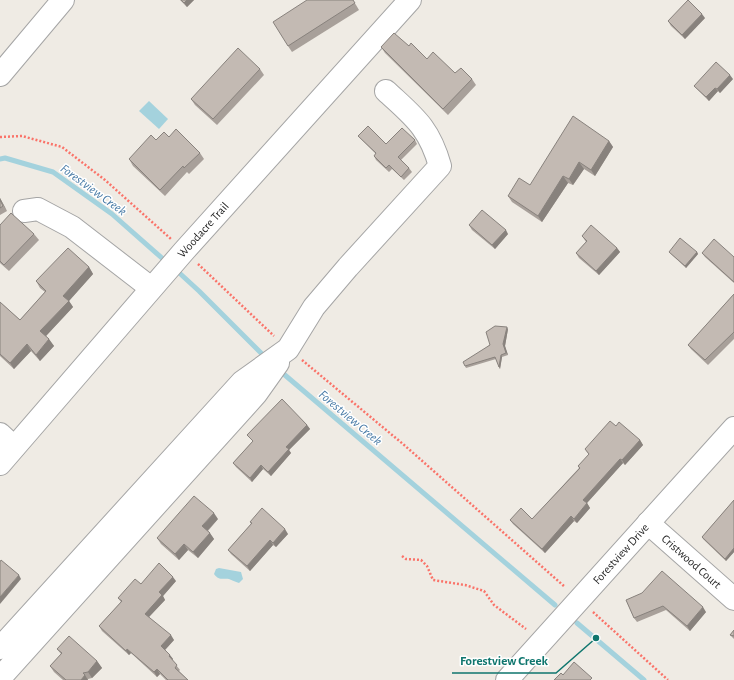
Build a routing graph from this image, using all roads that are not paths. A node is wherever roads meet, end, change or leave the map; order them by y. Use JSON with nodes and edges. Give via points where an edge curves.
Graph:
{"nodes":[{"id":1,"x":63,"y":0,"type":"edge"},
{"id":2,"x":410,"y":0,"type":"edge"},
{"id":3,"x":0,"y":75,"type":"edge"},
{"id":4,"x":386,"y":91,"type":"dead end"},
{"id":5,"x":24,"y":212,"type":"dead end"},
{"id":6,"x":151,"y":288,"type":"junction"},
{"id":7,"x":288,"y":349,"type":"junction"},
{"id":8,"x":734,"y":428,"type":"edge"},
{"id":9,"x":7,"y":440,"type":"edge"},
{"id":10,"x":0,"y":464,"type":"edge"},
{"id":11,"x":648,"y":523,"type":"junction"},
{"id":12,"x":734,"y":599,"type":"edge"},
{"id":13,"x":0,"y":648,"type":"edge"},
{"id":14,"x":0,"y":678,"type":"edge"},
{"id":15,"x":507,"y":680,"type":"edge"}],
"edges":[{"from":1,"to":3,"type":"street"},
{"from":2,"to":6,"type":"street","name":"Woodacre Trail"},
{"from":4,"to":7,"type":"street","via":[[420,123],[434,146],[440,166],[314,307]]},
{"from":5,"to":6,"type":"street","via":[[38,209],[72,227]]},
{"from":6,"to":9,"type":"street","name":"Woodacre Trail"},
{"from":7,"to":13,"type":"street","via":[[242,382]]},
{"from":7,"to":14,"type":"street","via":[[256,394]]},
{"from":8,"to":11,"type":"street","name":"Forestview Drive"},
{"from":9,"to":10,"type":"street","name":"Woodacre Trail"},
{"from":11,"to":12,"type":"street","name":"Cristwood Court"},
{"from":11,"to":15,"type":"street","name":"Forestview Drive"}]}
